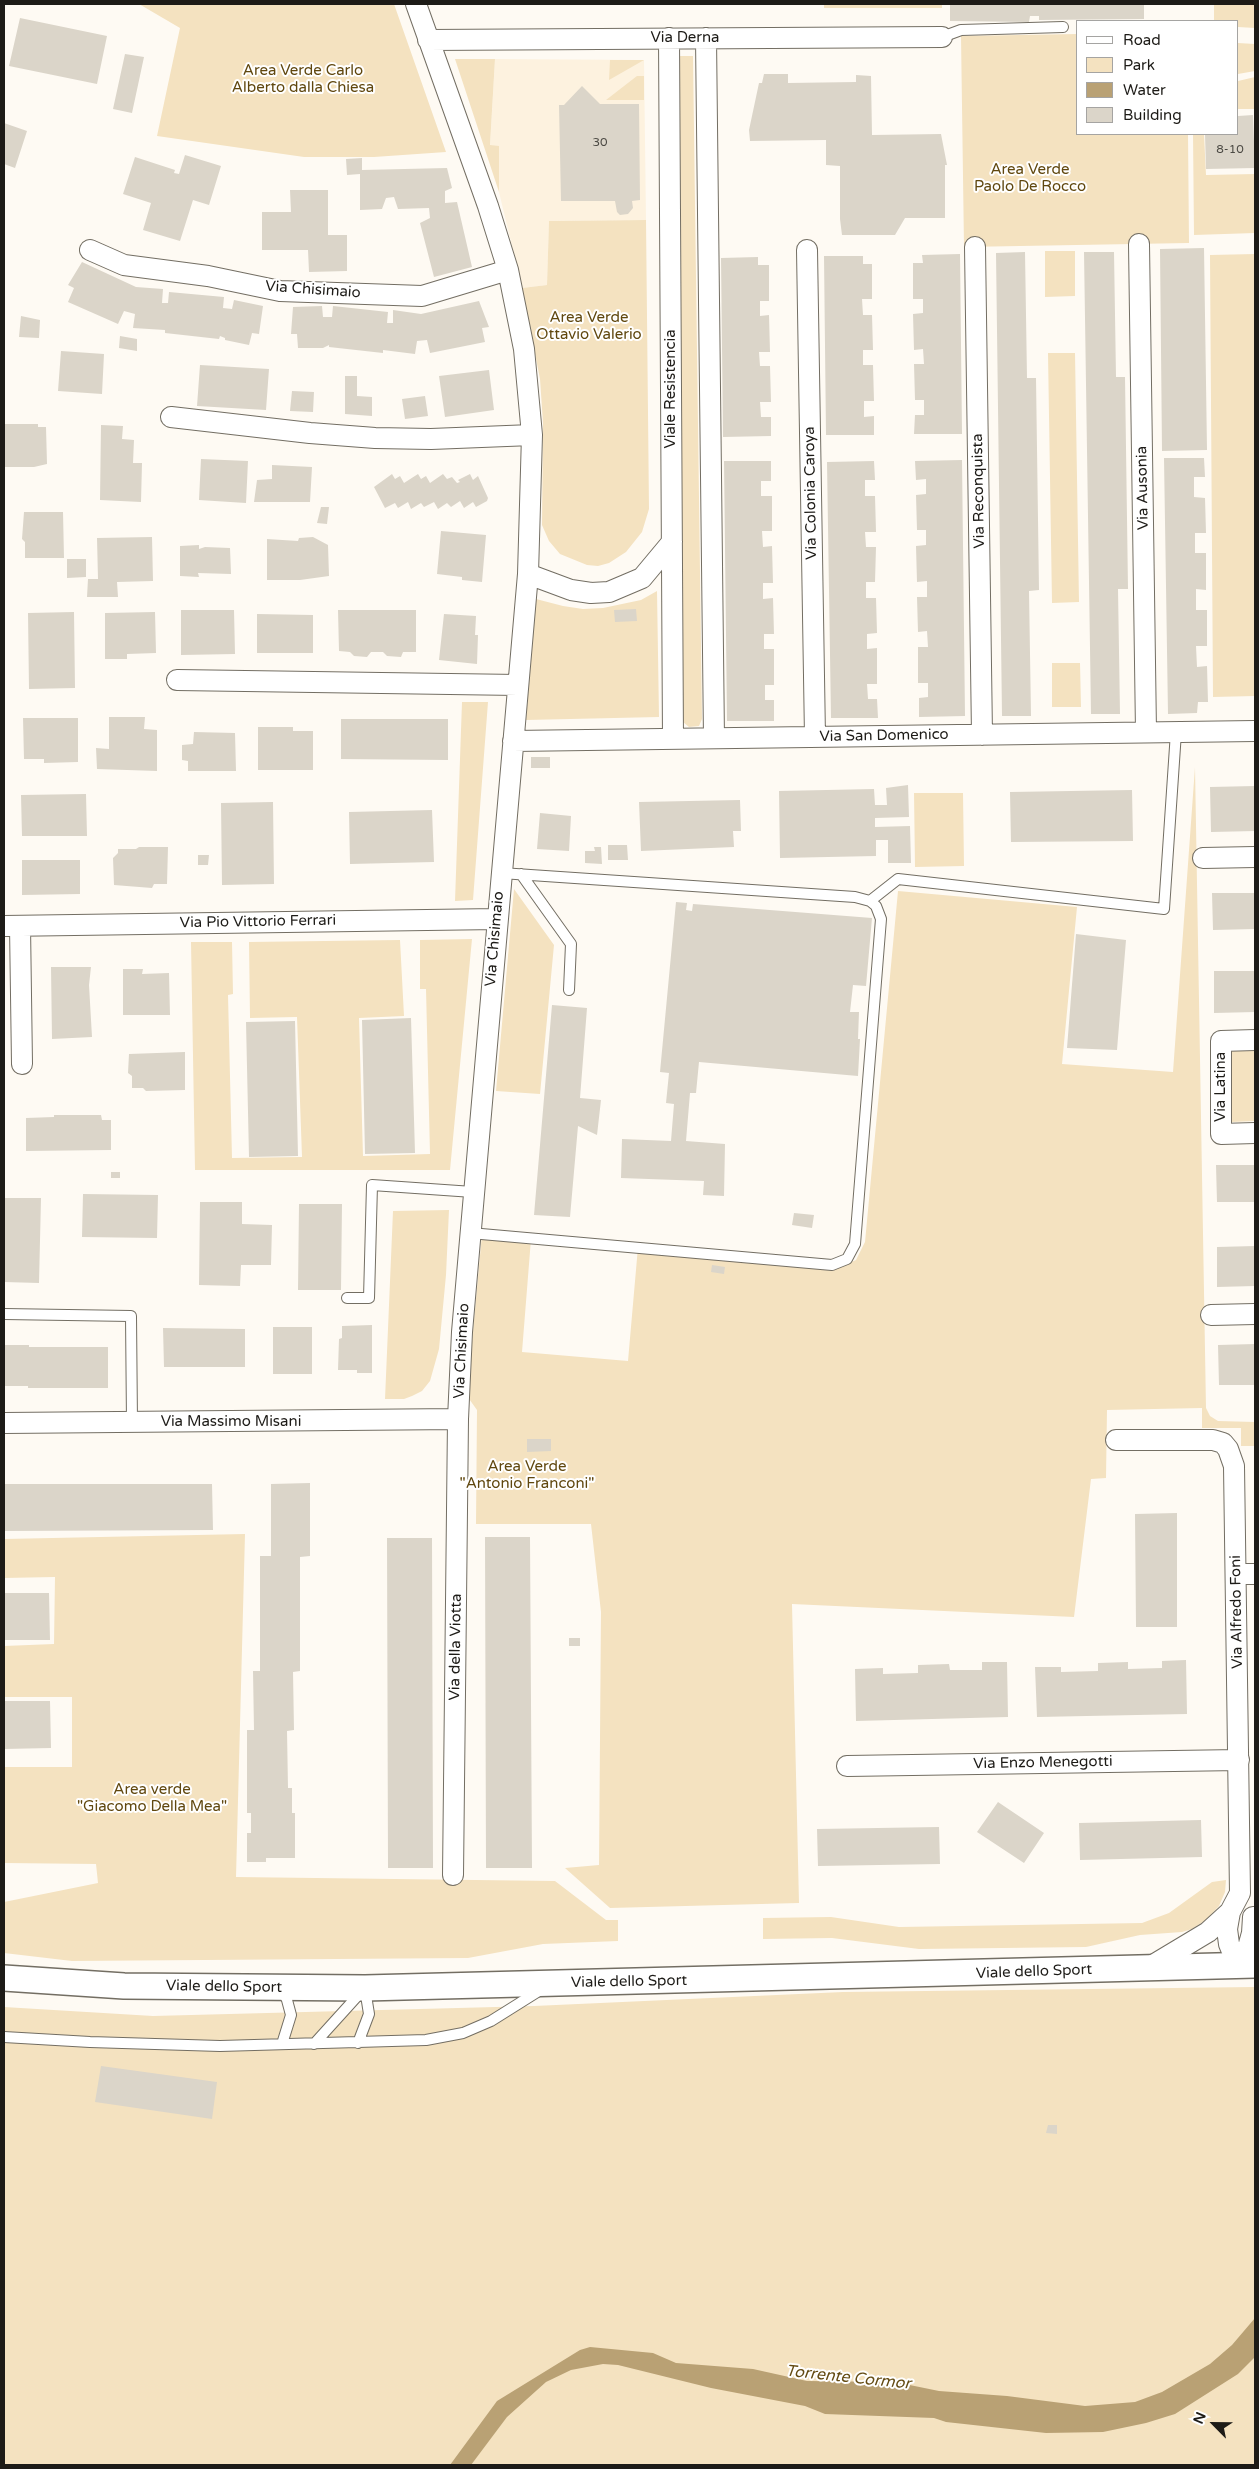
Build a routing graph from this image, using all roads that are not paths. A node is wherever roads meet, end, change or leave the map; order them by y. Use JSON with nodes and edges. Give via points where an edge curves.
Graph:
{"nodes":[{"id":1,"x":416,"y":4,"type":"edge"},
{"id":2,"x":1063,"y":27,"type":"dead end"},
{"id":3,"x":942,"y":37,"type":"joint"},
{"id":4,"x":669,"y":38,"type":"junction"},
{"id":5,"x":706,"y":38,"type":"junction"},
{"id":6,"x":428,"y":40,"type":"junction"},
{"id":7,"x":1140,"y":244,"type":"dead end"},
{"id":8,"x":975,"y":247,"type":"dead end"},
{"id":9,"x":90,"y":250,"type":"dead end"},
{"id":10,"x":807,"y":250,"type":"dead end"},
{"id":11,"x":508,"y":270,"type":"junction"},
{"id":12,"x":171,"y":417,"type":"dead end"},
{"id":13,"x":532,"y":435,"type":"junction"},
{"id":14,"x":672,"y":542,"type":"junction"},
{"id":15,"x":528,"y":574,"type":"junction"},
{"id":16,"x":177,"y":680,"type":"dead end"},
{"id":17,"x":518,"y":685,"type":"junction"},
{"id":18,"x":1255,"y":731,"type":"edge"},
{"id":19,"x":1146,"y":732,"type":"junction"},
{"id":20,"x":1176,"y":732,"type":"junction"},
{"id":21,"x":982,"y":735,"type":"junction"},
{"id":22,"x":815,"y":737,"type":"junction"},
{"id":23,"x":714,"y":738,"type":"junction"},
{"id":24,"x":673,"y":739,"type":"junction"},
{"id":25,"x":514,"y":741,"type":"junction"},
{"id":26,"x":1255,"y":857,"type":"edge"},
{"id":27,"x":1203,"y":858,"type":"dead end"},
{"id":28,"x":501,"y":873,"type":"junction"},
{"id":29,"x":521,"y":874,"type":"junction"},
{"id":30,"x":870,"y":901,"type":"junction"},
{"id":31,"x":497,"y":919,"type":"junction"},
{"id":32,"x":12,"y":926,"type":"edge"},
{"id":33,"x":569,"y":990,"type":"dead end"},
{"id":34,"x":1255,"y":1040,"type":"edge"},
{"id":35,"x":22,"y":1064,"type":"dead end"},
{"id":36,"x":1255,"y":1133,"type":"edge"},
{"id":37,"x":473,"y":1192,"type":"junction"},
{"id":38,"x":470,"y":1233,"type":"junction"},
{"id":39,"x":347,"y":1298,"type":"dead end"},
{"id":40,"x":4,"y":1314,"type":"edge"},
{"id":41,"x":1255,"y":1314,"type":"edge"},
{"id":42,"x":1212,"y":1315,"type":"dead end"},
{"id":43,"x":458,"y":1420,"type":"junction"},
{"id":44,"x":4,"y":1423,"type":"edge"},
{"id":45,"x":132,"y":1423,"type":"junction"},
{"id":46,"x":1116,"y":1440,"type":"dead end"},
{"id":47,"x":1246,"y":1574,"type":"edge"},
{"id":48,"x":1239,"y":1760,"type":"junction"},
{"id":49,"x":847,"y":1766,"type":"dead end"},
{"id":50,"x":453,"y":1875,"type":"dead end"},
{"id":51,"x":1240,"y":1892,"type":"junction"},
{"id":52,"x":1230,"y":1912,"type":"junction"},
{"id":53,"x":1254,"y":1918,"type":"edge"},
{"id":54,"x":1246,"y":1966,"type":"edge"},
{"id":55,"x":1146,"y":1969,"type":"junction"},
{"id":56,"x":4,"y":1978,"type":"edge"},
{"id":57,"x":552,"y":1984,"type":"junction"},
{"id":58,"x":281,"y":1988,"type":"junction"},
{"id":59,"x":365,"y":1988,"type":"junction"},
{"id":60,"x":4,"y":2037,"type":"edge"},
{"id":61,"x":358,"y":2043,"type":"junction"},
{"id":62,"x":282,"y":2044,"type":"junction"},
{"id":63,"x":314,"y":2044,"type":"junction"}],
"edges":[{"from":1,"to":6,"type":"street","name":"Via Chisimaio"},
{"from":2,"to":3,"type":"lane","via":[[961,30]]},
{"from":3,"to":5,"type":"street","name":"Via Derna"},
{"from":4,"to":5,"type":"street","name":"Via Derna"},
{"from":4,"to":6,"type":"street","name":"Via Derna"},
{"from":4,"to":14,"type":"street","name":"Viale Resistencia"},
{"from":5,"to":23,"type":"street"},
{"from":6,"to":11,"type":"street","name":"Via Chisimaio"},
{"from":7,"to":19,"type":"street","name":"Via Ausonia"},
{"from":8,"to":21,"type":"street","name":"Via Reconquista"},
{"from":9,"to":11,"type":"street","name":"Via Chisimaio","via":[[124,265],[208,276],[280,291],[422,296]]},
{"from":10,"to":22,"type":"street","name":"Via Colonia Caroya"},
{"from":11,"to":13,"type":"street","name":"Via Chisimaio","via":[[524,349]]},
{"from":12,"to":13,"type":"street","via":[[375,438]]},
{"from":13,"to":15,"type":"street","name":"Via Chisimaio"},
{"from":14,"to":15,"type":"street","via":[[642,578],[609,592],[571,590]]},
{"from":14,"to":24,"type":"street","name":"Viale Resistencia"},
{"from":15,"to":17,"type":"street","name":"Via Chisimaio"},
{"from":16,"to":17,"type":"street"},
{"from":17,"to":25,"type":"street","name":"Via Chisimaio"},
{"from":18,"to":20,"type":"street","name":"Via San Domenico"},
{"from":19,"to":20,"type":"street","name":"Via San Domenico"},
{"from":19,"to":21,"type":"street","name":"Via San Domenico"},
{"from":20,"to":30,"type":"lane","via":[[1164,909],[898,879]]},
{"from":21,"to":22,"type":"street","name":"Via San Domenico"},
{"from":22,"to":23,"type":"street","name":"Via San Domenico"},
{"from":23,"to":24,"type":"street","name":"Via San Domenico"},
{"from":24,"to":25,"type":"street","name":"Via San Domenico"},
{"from":25,"to":28,"type":"street","name":"Via Chisimaio"},
{"from":26,"to":27,"type":"street"},
{"from":28,"to":29,"type":"lane"},
{"from":28,"to":31,"type":"street","name":"Via Chisimaio"},
{"from":29,"to":30,"type":"lane","via":[[855,897]]},
{"from":29,"to":33,"type":"lane","via":[[571,944]]},
{"from":30,"to":38,"type":"lane","via":[[880,912],[881,919],[855,1244],[847,1260],[832,1265]]},
{"from":31,"to":32,"type":"street","name":"Via Pio Vittorio Ferrari"},
{"from":31,"to":37,"type":"street","name":"Via Chisimaio"},
{"from":32,"to":35,"type":"street","name":"Via Pio Vittorio Ferrari"},
{"from":34,"to":36,"type":"street","name":"Via Latina","via":[[1220,1041],[1221,1134]]},
{"from":37,"to":38,"type":"street","name":"Via Chisimaio"},
{"from":37,"to":39,"type":"lane","via":[[372,1185],[369,1298]]},
{"from":38,"to":43,"type":"street","name":"Via Chisimaio"},
{"from":40,"to":45,"type":"lane","via":[[131,1316]]},
{"from":41,"to":42,"type":"street"},
{"from":43,"to":45,"type":"street","name":"Via Massimo Misani"},
{"from":43,"to":50,"type":"street","name":"Via della Viotta"},
{"from":44,"to":45,"type":"street","name":"Via Massimo Misani"},
{"from":46,"to":47,"type":"street","name":"Via Alfredo Foni","via":[[1202,1440],[1222,1443],[1228,1449],[1234,1466]]},
{"from":47,"to":48,"type":"street","name":"Via Alfredo Foni"},
{"from":48,"to":49,"type":"street","name":"Via Enzo Menegotti"},
{"from":48,"to":51,"type":"street","name":"Via Alfredo Foni"},
{"from":51,"to":52,"type":"street","name":"Via Alfredo Foni"},
{"from":51,"to":53,"type":"street","name":"Via Alfredo Foni"},
{"from":52,"to":54,"type":"street","name":"Via Alfredo Foni","via":[[1228,1937]]},
{"from":52,"to":55,"type":"street","name":"Via Alfredo Foni","via":[[1208,1932]]},
{"from":53,"to":54,"type":"street","name":"Via Alfredo Foni"},
{"from":54,"to":55,"type":"street","name":"Viale dello Sport"},
{"from":55,"to":57,"type":"street","name":"Viale dello Sport"},
{"from":56,"to":58,"type":"street","name":"Viale dello Sport","via":[[124,1986]]},
{"from":57,"to":59,"type":"street","name":"Viale dello Sport"},
{"from":57,"to":61,"type":"lane","via":[[491,2021],[463,2033],[426,2040]]},
{"from":58,"to":59,"type":"street","name":"Viale dello Sport"},
{"from":58,"to":62,"type":"lane","via":[[291,2015]]},
{"from":59,"to":61,"type":"lane","via":[[369,2014]]},
{"from":59,"to":63,"type":"lane"},
{"from":60,"to":62,"type":"lane","via":[[220,2046]]},
{"from":61,"to":63,"type":"lane"},
{"from":62,"to":63,"type":"lane"}]}
